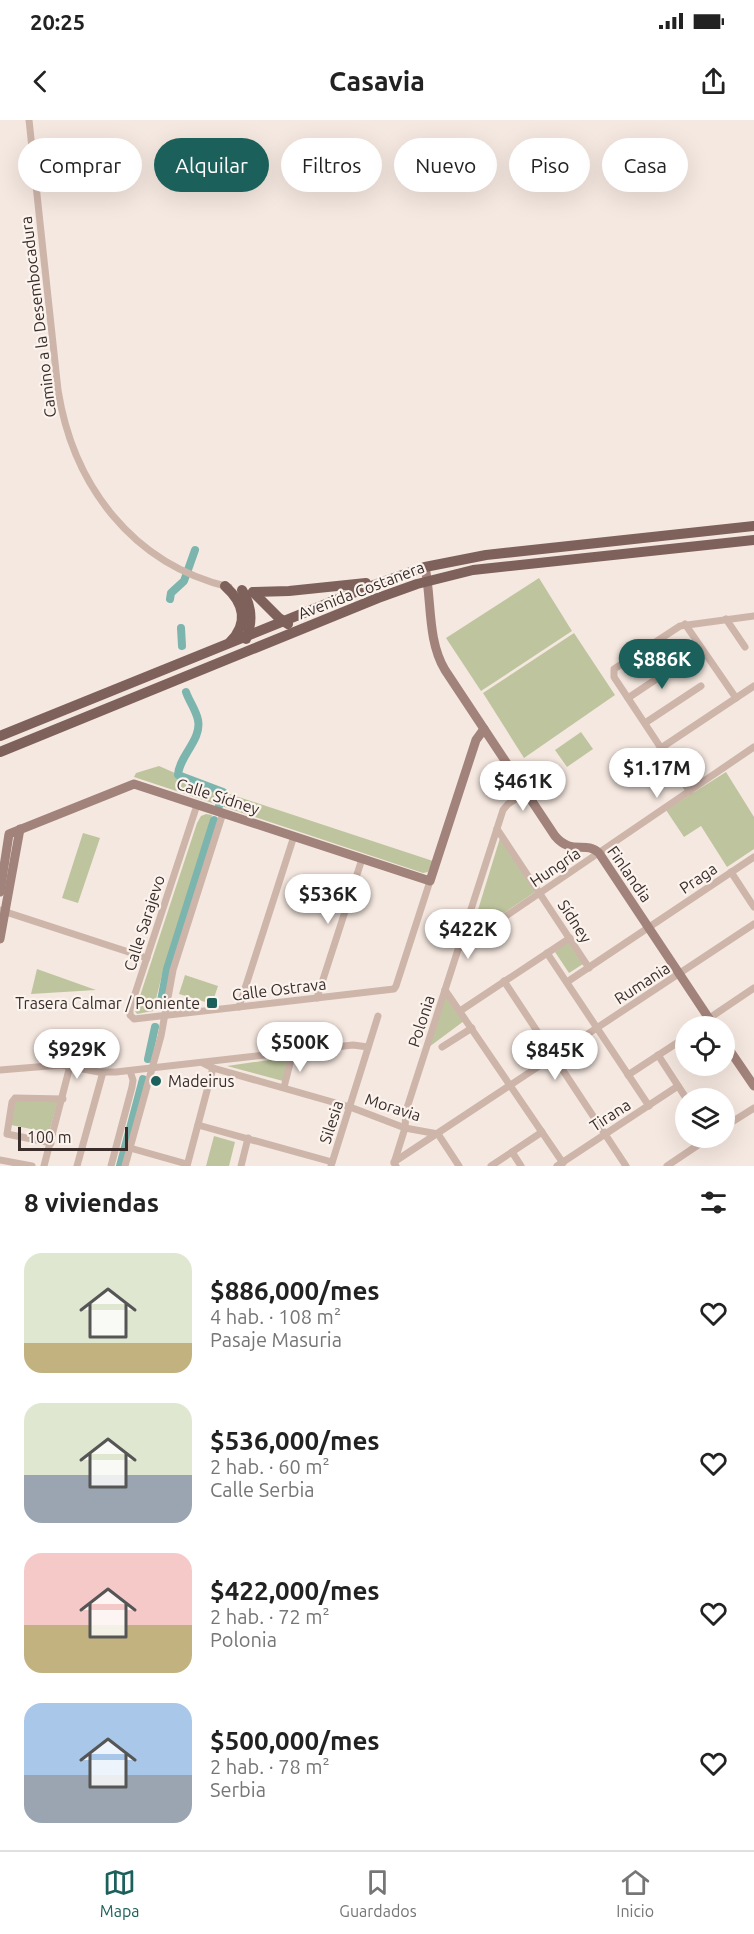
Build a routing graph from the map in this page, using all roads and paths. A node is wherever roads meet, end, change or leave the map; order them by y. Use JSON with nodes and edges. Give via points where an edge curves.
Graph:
{"nodes":[{"id":1,"x":29,"y":120,"type":"edge"},
{"id":2,"x":754,"y":526,"type":"edge"},
{"id":3,"x":754,"y":540,"type":"edge"},
{"id":4,"x":425,"y":567,"type":"junction"},
{"id":5,"x":428,"y":580,"type":"junction"},
{"id":6,"x":380,"y":582,"type":"junction"},
{"id":7,"x":225,"y":586,"type":"junction"},
{"id":8,"x":247,"y":591,"type":"junction"},
{"id":9,"x":289,"y":591,"type":"junction"},
{"id":10,"x":754,"y":616,"type":"edge"},
{"id":11,"x":279,"y":617,"type":"junction"},
{"id":12,"x":726,"y":619,"type":"junction"},
{"id":13,"x":686,"y":624,"type":"junction"},
{"id":14,"x":306,"y":627,"type":"junction"},
{"id":15,"x":248,"y":635,"type":"junction"},
{"id":16,"x":230,"y":643,"type":"junction"},
{"id":17,"x":745,"y":647,"type":"dead end"},
{"id":18,"x":233,"y":656,"type":"junction"},
{"id":19,"x":682,"y":662,"type":"dead end"},
{"id":20,"x":701,"y":686,"type":"dead end"},
{"id":21,"x":754,"y":686,"type":"edge"},
{"id":22,"x":628,"y":698,"type":"junction"},
{"id":23,"x":736,"y":698,"type":"junction"},
{"id":24,"x":645,"y":723,"type":"junction"},
{"id":25,"x":484,"y":729,"type":"junction"},
{"id":26,"x":0,"y":736,"type":"edge"},
{"id":27,"x":754,"y":747,"type":"edge"},
{"id":28,"x":661,"y":748,"type":"junction"},
{"id":29,"x":0,"y":752,"type":"edge"},
{"id":30,"x":526,"y":792,"type":"junction"},
{"id":31,"x":690,"y":792,"type":"junction"},
{"id":32,"x":197,"y":805,"type":"junction"},
{"id":33,"x":223,"y":813,"type":"junction"},
{"id":34,"x":20,"y":829,"type":"junction"},
{"id":35,"x":497,"y":830,"type":"junction"},
{"id":36,"x":5,"y":836,"type":"edge"},
{"id":37,"x":294,"y":836,"type":"junction"},
{"id":38,"x":599,"y":853,"type":"junction"},
{"id":39,"x":754,"y":856,"type":"edge"},
{"id":40,"x":362,"y":859,"type":"junction"},
{"id":41,"x":731,"y":872,"type":"junction"},
{"id":42,"x":430,"y":881,"type":"junction"},
{"id":43,"x":0,"y":887,"type":"edge"},
{"id":44,"x":540,"y":893,"type":"junction"},
{"id":45,"x":754,"y":907,"type":"edge"},
{"id":46,"x":3,"y":911,"type":"edge"},
{"id":47,"x":754,"y":924,"type":"edge"},
{"id":48,"x":648,"y":927,"type":"junction"},
{"id":49,"x":570,"y":938,"type":"junction"},
{"id":50,"x":0,"y":939,"type":"edge"},
{"id":51,"x":458,"y":948,"type":"junction"},
{"id":52,"x":547,"y":953,"type":"junction"},
{"id":53,"x":147,"y":958,"type":"junction"},
{"id":54,"x":589,"y":968,"type":"junction"},
{"id":55,"x":679,"y":974,"type":"junction"},
{"id":56,"x":504,"y":981,"type":"junction"},
{"id":57,"x":567,"y":982,"type":"junction"},
{"id":58,"x":754,"y":988,"type":"edge"},
{"id":59,"x":445,"y":990,"type":"junction"},
{"id":60,"x":317,"y":998,"type":"junction"},
{"id":61,"x":239,"y":1007,"type":"junction"},
{"id":62,"x":460,"y":1011,"type":"junction"},
{"id":63,"x":165,"y":1016,"type":"junction"},
{"id":64,"x":378,"y":1016,"type":"dead end"},
{"id":65,"x":704,"y":1016,"type":"edge"},
{"id":66,"x":713,"y":1016,"type":"edge"},
{"id":67,"x":472,"y":1028,"type":"junction"},
{"id":68,"x":597,"y":1028,"type":"junction"},
{"id":69,"x":675,"y":1044,"type":"edge"},
{"id":70,"x":368,"y":1047,"type":"junction"},
{"id":71,"x":442,"y":1047,"type":"dead end"},
{"id":72,"x":293,"y":1052,"type":"junction"},
{"id":73,"x":658,"y":1055,"type":"junction"},
{"id":74,"x":554,"y":1057,"type":"junction"},
{"id":75,"x":735,"y":1058,"type":"edge"},
{"id":76,"x":203,"y":1063,"type":"junction"},
{"id":77,"x":70,"y":1066,"type":"junction"},
{"id":78,"x":152,"y":1068,"type":"junction"},
{"id":79,"x":213,"y":1068,"type":"junction"},
{"id":80,"x":0,"y":1070,"type":"edge"},
{"id":81,"x":130,"y":1071,"type":"junction"},
{"id":82,"x":103,"y":1072,"type":"junction"},
{"id":83,"x":628,"y":1075,"type":"junction"},
{"id":84,"x":511,"y":1085,"type":"junction"},
{"id":85,"x":678,"y":1086,"type":"joint"},
{"id":86,"x":754,"y":1086,"type":"edge"},
{"id":87,"x":284,"y":1087,"type":"junction"},
{"id":88,"x":63,"y":1099,"type":"junction"},
{"id":89,"x":649,"y":1106,"type":"junction"},
{"id":90,"x":350,"y":1107,"type":"junction"},
{"id":91,"x":754,"y":1108,"type":"edge"},
{"id":92,"x":735,"y":1120,"type":"edge"},
{"id":93,"x":198,"y":1125,"type":"junction"},
{"id":94,"x":405,"y":1128,"type":"junction"},
{"id":95,"x":542,"y":1132,"type":"junction"},
{"id":96,"x":438,"y":1134,"type":"junction"},
{"id":97,"x":605,"y":1134,"type":"junction"},
{"id":98,"x":248,"y":1138,"type":"junction"},
{"id":99,"x":51,"y":1143,"type":"junction"},
{"id":100,"x":130,"y":1148,"type":"junction"},
{"id":101,"x":694,"y":1148,"type":"edge"},
{"id":102,"x":512,"y":1152,"type":"junction"},
{"id":103,"x":0,"y":1160,"type":"edge"},
{"id":104,"x":332,"y":1164,"type":"edge"},
{"id":105,"x":560,"y":1164,"type":"edge"},
{"id":106,"x":187,"y":1165,"type":"edge"},
{"id":107,"x":394,"y":1165,"type":"edge"},
{"id":108,"x":32,"y":1166,"type":"edge"},
{"id":109,"x":44,"y":1166,"type":"edge"},
{"id":110,"x":77,"y":1166,"type":"edge"},
{"id":111,"x":111,"y":1166,"type":"edge"},
{"id":112,"x":125,"y":1166,"type":"edge"},
{"id":113,"x":241,"y":1166,"type":"edge"},
{"id":114,"x":459,"y":1166,"type":"edge"},
{"id":115,"x":491,"y":1166,"type":"edge"},
{"id":116,"x":521,"y":1166,"type":"edge"},
{"id":117,"x":626,"y":1166,"type":"edge"},
{"id":118,"x":667,"y":1166,"type":"edge"}],
"edges":[{"from":1,"to":7,"type":"street","name":"Camino a la Desembocadura","via":[[57,390],[74,452],[100,500],[130,534],[178,568]]},
{"from":2,"to":4,"type":"main road","name":"Avenida Costanera","via":[[486,555]]},
{"from":3,"to":5,"type":"main road","name":"Avenida Costanera","via":[[476,570]]},
{"from":4,"to":5,"type":"street","name":"Finlandia"},
{"from":4,"to":6,"type":"main road","name":"Avenida Costanera"},
{"from":5,"to":14,"type":"main road","name":"Avenida Costanera"},
{"from":5,"to":25,"type":"street","name":"Finlandia","via":[[439,658]]},
{"from":6,"to":9,"type":"main road"},
{"from":6,"to":11,"type":"main road","name":"Avenida Costanera"},
{"from":7,"to":8,"type":"street","name":"Camino a la Desembocadura"},
{"from":7,"to":16,"type":"main road","via":[[239,602],[243,615],[240,629]]},
{"from":8,"to":9,"type":"main road"},
{"from":8,"to":11,"type":"main road"},
{"from":8,"to":15,"type":"main road","via":[[251,613]]},
{"from":9,"to":11,"type":"main road","via":[[278,598],[274,607]]},
{"from":10,"to":12,"type":"street"},
{"from":11,"to":14,"type":"main road","via":[[293,626]]},
{"from":11,"to":15,"type":"main road","name":"Avenida Costanera"},
{"from":12,"to":13,"type":"street"},
{"from":12,"to":17,"type":"street"},
{"from":13,"to":22,"type":"street","via":[[617,665],[613,671]]},
{"from":13,"to":23,"type":"street"},
{"from":14,"to":18,"type":"main road","name":"Avenida Costanera"},
{"from":15,"to":16,"type":"main road","name":"Avenida Costanera"},
{"from":15,"to":18,"type":"main road"},
{"from":16,"to":26,"type":"main road","name":"Avenida Costanera"},
{"from":18,"to":29,"type":"main road","name":"Avenida Costanera"},
{"from":19,"to":22,"type":"street"},
{"from":20,"to":24,"type":"street"},
{"from":21,"to":23,"type":"street"},
{"from":22,"to":24,"type":"street"},
{"from":23,"to":28,"type":"street"},
{"from":24,"to":28,"type":"street"},
{"from":25,"to":30,"type":"street","name":"Finlandia"},
{"from":25,"to":42,"type":"street","via":[[475,745]]},
{"from":27,"to":31,"type":"street","name":"Hungría"},
{"from":28,"to":31,"type":"street"},
{"from":30,"to":35,"type":"street","name":"Polonia","via":[[506,806]]},
{"from":30,"to":38,"type":"street","name":"Finlandia","via":[[561,843]]},
{"from":31,"to":38,"type":"street","name":"Hungría"},
{"from":32,"to":33,"type":"street","name":"Calle Sídney"},
{"from":32,"to":34,"type":"street","name":"Calle Sídney","via":[[131,785]]},
{"from":32,"to":53,"type":"street","name":"Calle Sarajevo"},
{"from":33,"to":37,"type":"street","name":"Calle Sídney"},
{"from":33,"to":63,"type":"street","via":[[172,970]]},
{"from":34,"to":36,"type":"street","name":"Calle Sídney"},
{"from":34,"to":46,"type":"street"},
{"from":35,"to":44,"type":"street","name":"Sídney"},
{"from":35,"to":51,"type":"street","name":"Polonia"},
{"from":36,"to":43,"type":"street"},
{"from":37,"to":40,"type":"street","name":"Calle Sídney"},
{"from":37,"to":61,"type":"street"},
{"from":38,"to":44,"type":"street","name":"Hungría"},
{"from":38,"to":48,"type":"street","name":"Finlandia"},
{"from":39,"to":41,"type":"street","name":"Praga"},
{"from":40,"to":42,"type":"street","name":"Calle Sídney"},
{"from":40,"to":60,"type":"street"},
{"from":41,"to":45,"type":"street"},
{"from":41,"to":48,"type":"street","name":"Praga"},
{"from":42,"to":60,"type":"street","name":"Calle Ostrava","via":[[395,988]]},
{"from":44,"to":49,"type":"street","name":"Sídney"},
{"from":44,"to":51,"type":"street","name":"Hungría"},
{"from":46,"to":50,"type":"street"},
{"from":46,"to":53,"type":"street"},
{"from":47,"to":55,"type":"street","name":"Rumania"},
{"from":48,"to":54,"type":"street","name":"Praga"},
{"from":48,"to":55,"type":"street","name":"Finlandia"},
{"from":49,"to":52,"type":"street"},
{"from":49,"to":54,"type":"street","name":"Sídney"},
{"from":51,"to":59,"type":"street","name":"Polonia"},
{"from":52,"to":56,"type":"street"},
{"from":52,"to":57,"type":"street"},
{"from":53,"to":63,"type":"street","name":"Calle Sarajevo","via":[[130,1016]]},
{"from":54,"to":57,"type":"street","name":"Praga"},
{"from":55,"to":65,"type":"street","name":"Finlandia"},
{"from":55,"to":68,"type":"street","name":"Rumania"},
{"from":56,"to":62,"type":"street"},
{"from":56,"to":74,"type":"street"},
{"from":57,"to":68,"type":"street"},
{"from":58,"to":66,"type":"street"},
{"from":59,"to":62,"type":"street"},
{"from":59,"to":94,"type":"street","name":"Polonia","via":[[406,1111]]},
{"from":60,"to":61,"type":"street","name":"Calle Ostrava"},
{"from":61,"to":63,"type":"street","name":"Calle Ostrava"},
{"from":62,"to":67,"type":"street"},
{"from":63,"to":78,"type":"street"},
{"from":64,"to":70,"type":"street","name":"Silesia"},
{"from":67,"to":71,"type":"street"},
{"from":67,"to":84,"type":"street"},
{"from":68,"to":74,"type":"street","name":"Rumania"},
{"from":68,"to":83,"type":"street"},
{"from":69,"to":73,"type":"street","name":"Tirana"},
{"from":70,"to":72,"type":"street"},
{"from":70,"to":90,"type":"street","name":"Silesia"},
{"from":72,"to":76,"type":"street"},
{"from":72,"to":87,"type":"street"},
{"from":73,"to":83,"type":"street","name":"Tirana"},
{"from":73,"to":85,"type":"street"},
{"from":74,"to":84,"type":"street","name":"Rumania"},
{"from":74,"to":97,"type":"street"},
{"from":75,"to":86,"type":"street"},
{"from":76,"to":78,"type":"street"},
{"from":76,"to":79,"type":"street","name":"Moravia"},
{"from":77,"to":80,"type":"street"},
{"from":77,"to":82,"type":"street"},
{"from":77,"to":88,"type":"street"},
{"from":78,"to":81,"type":"street"},
{"from":78,"to":100,"type":"street"},
{"from":79,"to":87,"type":"street","name":"Moravia"},
{"from":79,"to":93,"type":"street"},
{"from":81,"to":82,"type":"street"},
{"from":81,"to":111,"type":"street","via":[[133,1083]]},
{"from":82,"to":110,"type":"street"},
{"from":83,"to":89,"type":"street"},
{"from":84,"to":95,"type":"street"},
{"from":84,"to":96,"type":"street","name":"Rumania"},
{"from":85,"to":89,"type":"street","name":"Tirana"},
{"from":87,"to":90,"type":"street","name":"Moravia"},
{"from":88,"to":99,"type":"street"},
{"from":88,"to":99,"type":"street","via":[[15,1098],[12,1102],[7,1134]]},
{"from":89,"to":97,"type":"street","name":"Tirana"},
{"from":90,"to":94,"type":"street","name":"Moravia"},
{"from":90,"to":104,"type":"street","name":"Silesia"},
{"from":91,"to":92,"type":"street"},
{"from":93,"to":98,"type":"street"},
{"from":93,"to":106,"type":"street"},
{"from":94,"to":96,"type":"street","name":"Moravia"},
{"from":94,"to":107,"type":"street","name":"Polonia"},
{"from":95,"to":102,"type":"street"},
{"from":95,"to":105,"type":"street"},
{"from":96,"to":107,"type":"street","name":"Rumania"},
{"from":96,"to":114,"type":"street"},
{"from":97,"to":105,"type":"street","name":"Tirana"},
{"from":97,"to":117,"type":"street"},
{"from":98,"to":104,"type":"street"},
{"from":98,"to":113,"type":"street"},
{"from":99,"to":109,"type":"street"},
{"from":100,"to":106,"type":"street"},
{"from":100,"to":112,"type":"street"},
{"from":101,"to":118,"type":"street"},
{"from":102,"to":115,"type":"street"},
{"from":102,"to":116,"type":"street"},
{"from":103,"to":108,"type":"street"}]}
